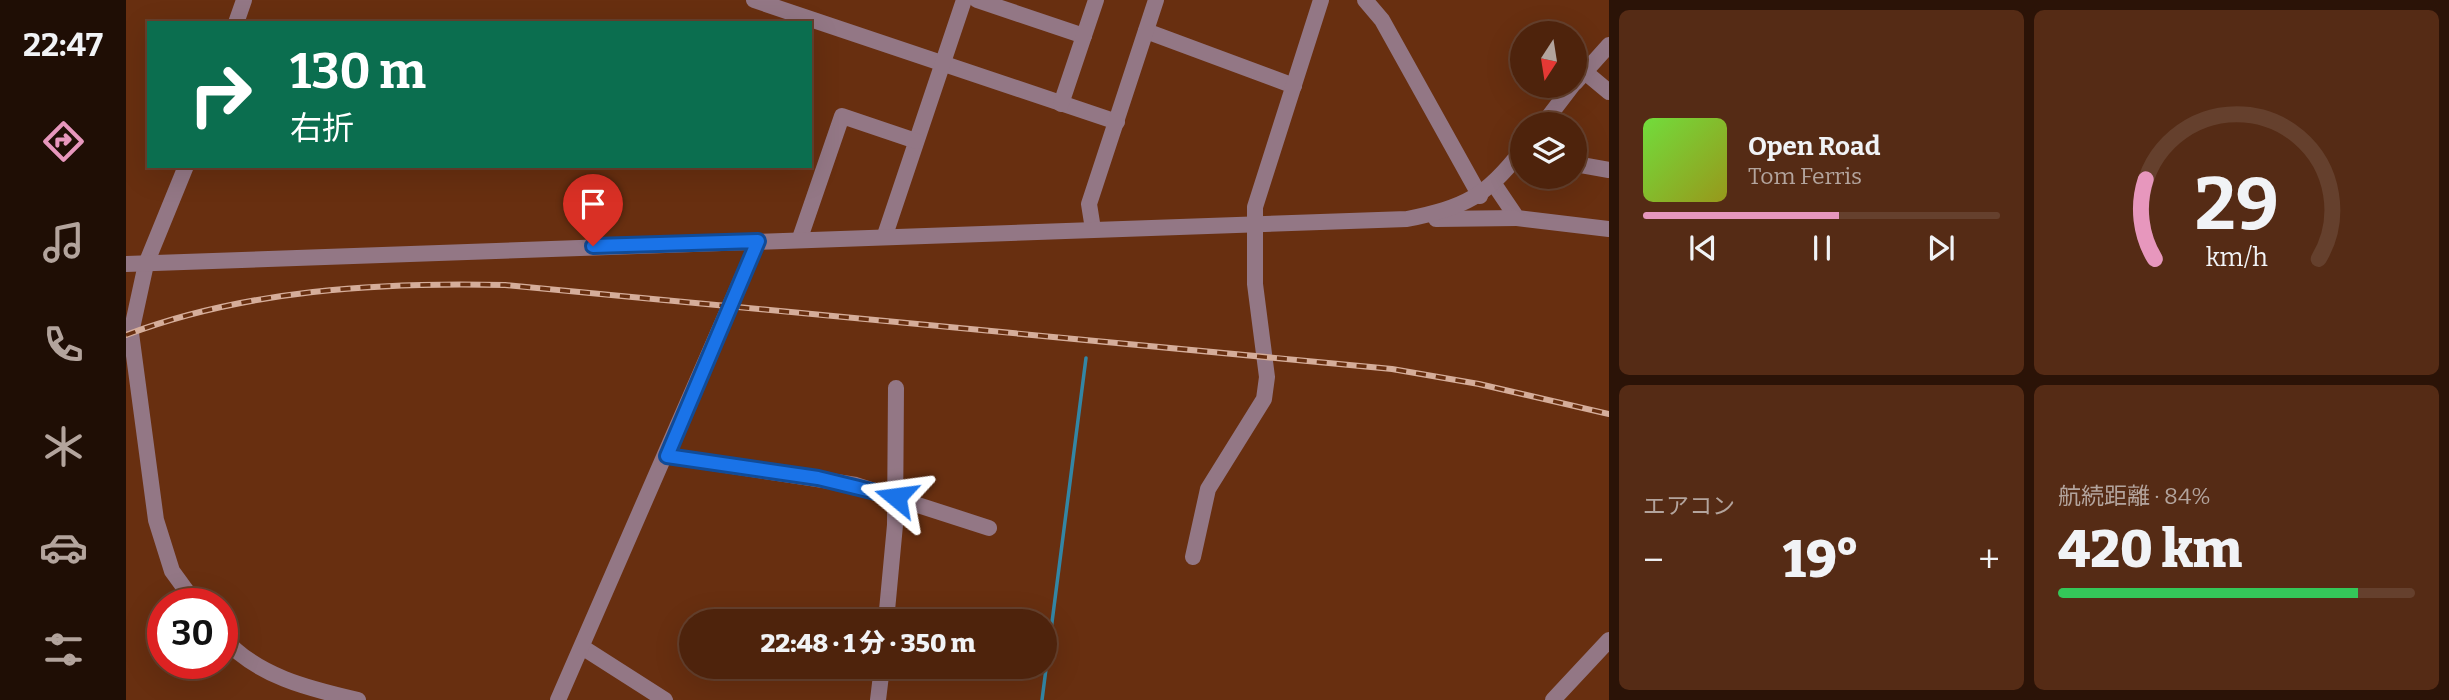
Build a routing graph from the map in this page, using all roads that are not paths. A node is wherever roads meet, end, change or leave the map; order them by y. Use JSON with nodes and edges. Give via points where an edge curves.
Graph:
{"nodes":[{"id":1,"x":244,"y":0,"type":"edge"},
{"id":2,"x":754,"y":0,"type":"edge"},
{"id":3,"x":964,"y":0,"type":"edge"},
{"id":4,"x":978,"y":0,"type":"edge"},
{"id":5,"x":1096,"y":0,"type":"edge"},
{"id":6,"x":1156,"y":0,"type":"edge"},
{"id":7,"x":1321,"y":0,"type":"edge"},
{"id":8,"x":1364,"y":0,"type":"edge"},
{"id":9,"x":788,"y":5,"type":"edge"},
{"id":10,"x":237,"y":21,"type":"edge"},
{"id":11,"x":1146,"y":31,"type":"junction"},
{"id":12,"x":1084,"y":36,"type":"junction"},
{"id":13,"x":1609,"y":45,"type":"edge"},
{"id":14,"x":943,"y":64,"type":"junction"},
{"id":15,"x":1587,"y":69,"type":"edge"},
{"id":16,"x":1587,"y":84,"type":"edge"},
{"id":17,"x":1294,"y":86,"type":"junction"},
{"id":18,"x":1609,"y":92,"type":"edge"},
{"id":19,"x":1563,"y":98,"type":"edge"},
{"id":20,"x":1061,"y":104,"type":"junction"},
{"id":21,"x":1552,"y":112,"type":"edge"},
{"id":22,"x":1117,"y":122,"type":"junction"},
{"id":23,"x":916,"y":141,"type":"junction"},
{"id":24,"x":1510,"y":165,"type":"edge"},
{"id":25,"x":1587,"y":166,"type":"edge"},
{"id":26,"x":185,"y":168,"type":"edge"},
{"id":27,"x":1609,"y":170,"type":"edge"},
{"id":28,"x":1494,"y":184,"type":"junction"},
{"id":29,"x":1480,"y":196,"type":"junction"},
{"id":30,"x":1517,"y":218,"type":"junction"},
{"id":31,"x":1407,"y":219,"type":"junction"},
{"id":32,"x":1256,"y":225,"type":"junction"},
{"id":33,"x":1093,"y":229,"type":"junction"},
{"id":34,"x":1609,"y":229,"type":"edge"},
{"id":35,"x":885,"y":235,"type":"junction"},
{"id":36,"x":800,"y":238,"type":"junction"},
{"id":37,"x":758,"y":241,"type":"junction"},
{"id":38,"x":126,"y":264,"type":"edge"},
{"id":39,"x":146,"y":264,"type":"junction"},
{"id":40,"x":897,"y":388,"type":"dead end"},
{"id":41,"x":667,"y":456,"type":"junction"},
{"id":42,"x":896,"y":497,"type":"junction"},
{"id":43,"x":989,"y":528,"type":"dead end"},
{"id":44,"x":1193,"y":557,"type":"dead end"},
{"id":45,"x":184,"y":588,"type":"edge"},
{"id":46,"x":887,"y":609,"type":"edge"},
{"id":47,"x":1609,"y":640,"type":"edge"},
{"id":48,"x":582,"y":647,"type":"junction"},
{"id":49,"x":238,"y":650,"type":"edge"},
{"id":50,"x":881,"y":679,"type":"edge"},
{"id":51,"x":308,"y":694,"type":"edge"},
{"id":52,"x":358,"y":700,"type":"edge"},
{"id":53,"x":558,"y":700,"type":"edge"},
{"id":54,"x":665,"y":700,"type":"edge"},
{"id":55,"x":878,"y":700,"type":"edge"},
{"id":56,"x":1553,"y":700,"type":"edge"}],
"edges":[{"from":1,"to":10,"type":"street"},
{"from":2,"to":9,"type":"street"},
{"from":3,"to":14,"type":"street"},
{"from":4,"to":12,"type":"street"},
{"from":5,"to":12,"type":"street"},
{"from":6,"to":11,"type":"street"},
{"from":7,"to":17,"type":"street"},
{"from":8,"to":29,"type":"street","via":[[1382,20]]},
{"from":9,"to":14,"type":"street"},
{"from":11,"to":17,"type":"street"},
{"from":11,"to":22,"type":"street"},
{"from":12,"to":20,"type":"street"},
{"from":13,"to":15,"type":"street"},
{"from":14,"to":20,"type":"street"},
{"from":14,"to":23,"type":"street"},
{"from":16,"to":18,"type":"street"},
{"from":17,"to":32,"type":"street","via":[[1258,196]]},
{"from":19,"to":21,"type":"street"},
{"from":20,"to":22,"type":"street"},
{"from":22,"to":33,"type":"street","via":[[1090,204]]},
{"from":23,"to":35,"type":"street"},
{"from":23,"to":36,"type":"street","via":[[842,116]]},
{"from":24,"to":28,"type":"street"},
{"from":25,"to":27,"type":"street"},
{"from":26,"to":39,"type":"street"},
{"from":28,"to":29,"type":"street"},
{"from":28,"to":30,"type":"street"},
{"from":29,"to":31,"type":"street","via":[[1441,212]]},
{"from":30,"to":31,"type":"street"},
{"from":30,"to":34,"type":"street"},
{"from":31,"to":32,"type":"street"},
{"from":32,"to":33,"type":"street"},
{"from":32,"to":44,"type":"street","via":[[1255,284],[1268,377],[1264,399],[1208,489]]},
{"from":33,"to":35,"type":"street"},
{"from":35,"to":36,"type":"street"},
{"from":36,"to":37,"type":"street"},
{"from":37,"to":39,"type":"street"},
{"from":37,"to":41,"type":"street"},
{"from":38,"to":39,"type":"street"},
{"from":39,"to":45,"type":"street","via":[[131,333],[156,520],[172,571]]},
{"from":40,"to":42,"type":"street"},
{"from":41,"to":42,"type":"street","via":[[818,478]]},
{"from":41,"to":48,"type":"street"},
{"from":42,"to":43,"type":"street"},
{"from":42,"to":46,"type":"street"},
{"from":47,"to":56,"type":"street"},
{"from":48,"to":53,"type":"street"},
{"from":48,"to":54,"type":"street"},
{"from":49,"to":51,"type":"street"},
{"from":50,"to":55,"type":"street"},
{"from":51,"to":52,"type":"street"}]}
